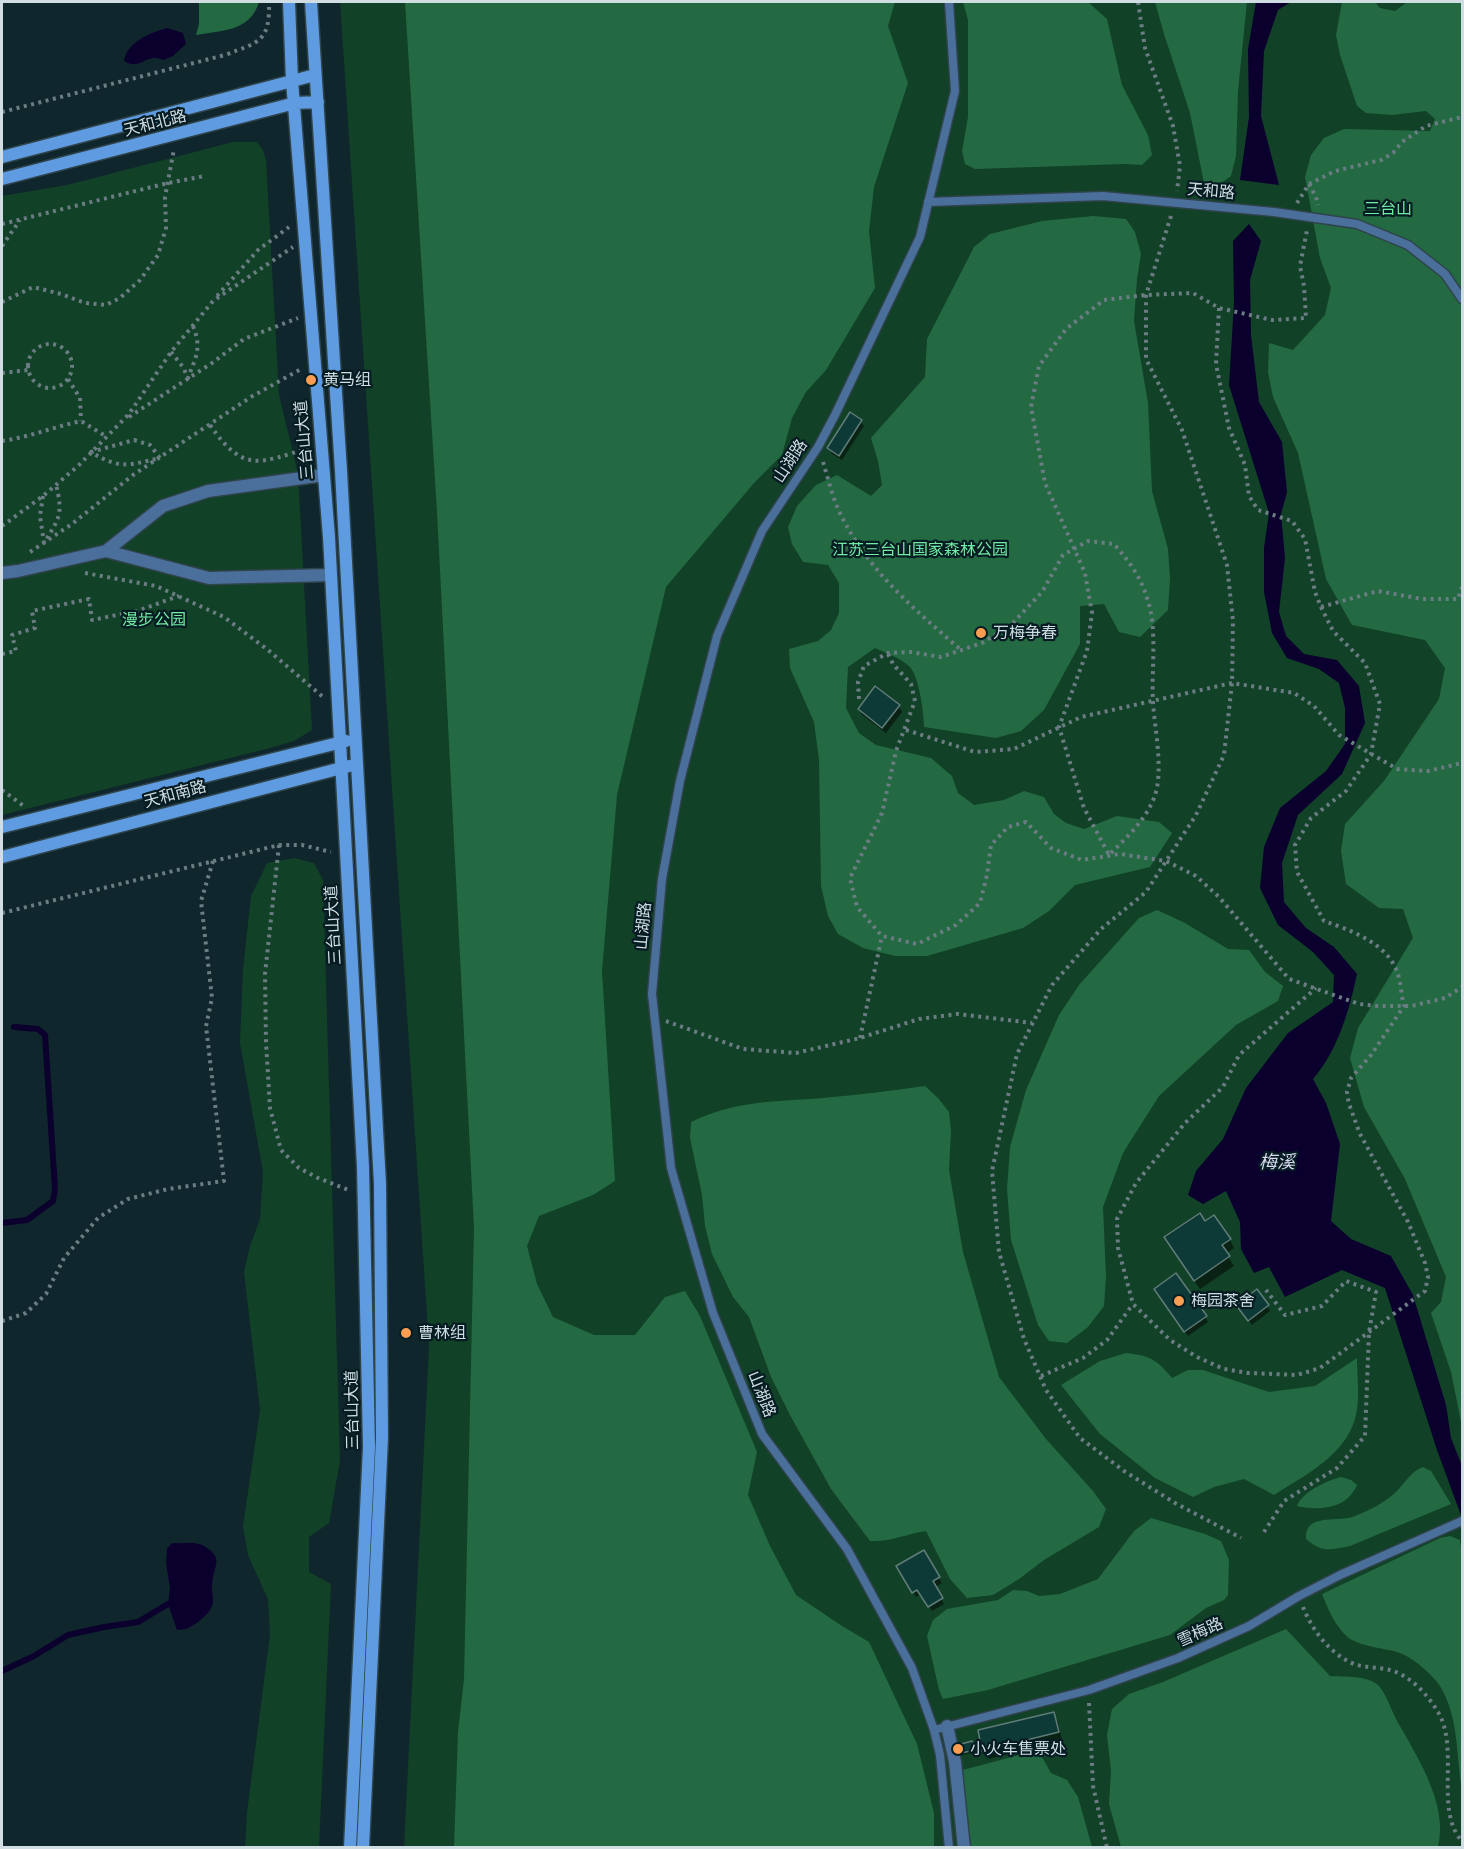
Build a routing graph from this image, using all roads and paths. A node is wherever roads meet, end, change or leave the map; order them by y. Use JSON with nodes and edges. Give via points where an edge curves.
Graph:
{"nodes":[{"id":1,"x":269,"y":2,"type":"edge"},
{"id":2,"x":289,"y":2,"type":"edge"},
{"id":3,"x":311,"y":2,"type":"edge"},
{"id":4,"x":949,"y":2,"type":"edge"},
{"id":5,"x":1138,"y":2,"type":"edge"},
{"id":6,"x":315,"y":75,"type":"junction"},
{"id":7,"x":292,"y":81,"type":"junction"},
{"id":8,"x":318,"y":102,"type":"junction"},
{"id":9,"x":295,"y":104,"type":"junction"},
{"id":10,"x":2,"y":112,"type":"edge"},
{"id":11,"x":1462,"y":117,"type":"edge"},
{"id":12,"x":177,"y":134,"type":"junction"},
{"id":13,"x":2,"y":157,"type":"edge"},
{"id":14,"x":205,"y":176,"type":"dead end"},
{"id":15,"x":2,"y":179,"type":"edge"},
{"id":16,"x":168,"y":183,"type":"junction"},
{"id":17,"x":1309,"y":184,"type":"junction"},
{"id":18,"x":928,"y":202,"type":"junction"},
{"id":19,"x":1175,"y":203,"type":"junction"},
{"id":20,"x":1292,"y":215,"type":"junction"},
{"id":21,"x":303,"y":217,"type":"junction"},
{"id":22,"x":1310,"y":217,"type":"junction"},
{"id":23,"x":21,"y":219,"type":"junction"},
{"id":24,"x":1320,"y":219,"type":"junction"},
{"id":25,"x":2,"y":224,"type":"edge"},
{"id":26,"x":305,"y":238,"type":"junction"},
{"id":27,"x":2,"y":246,"type":"edge"},
{"id":28,"x":1146,"y":295,"type":"junction"},
{"id":29,"x":1462,"y":299,"type":"edge"},
{"id":30,"x":2,"y":302,"type":"edge"},
{"id":31,"x":213,"y":302,"type":"junction"},
{"id":32,"x":1219,"y":308,"type":"junction"},
{"id":33,"x":311,"y":313,"type":"junction"},
{"id":34,"x":193,"y":326,"type":"junction"},
{"id":35,"x":171,"y":352,"type":"junction"},
{"id":36,"x":315,"y":362,"type":"junction"},
{"id":37,"x":28,"y":370,"type":"junction"},
{"id":38,"x":2,"y":373,"type":"edge"},
{"id":39,"x":188,"y":378,"type":"junction"},
{"id":40,"x":68,"y":379,"type":"junction"},
{"id":41,"x":123,"y":420,"type":"junction"},
{"id":42,"x":81,"y":421,"type":"junction"},
{"id":43,"x":210,"y":425,"type":"junction"},
{"id":44,"x":107,"y":437,"type":"junction"},
{"id":45,"x":2,"y":441,"type":"edge"},
{"id":46,"x":321,"y":444,"type":"junction"},
{"id":47,"x":818,"y":447,"type":"junction"},
{"id":48,"x":91,"y":452,"type":"junction"},
{"id":49,"x":160,"y":458,"type":"junction"},
{"id":50,"x":324,"y":475,"type":"junction"},
{"id":51,"x":56,"y":484,"type":"junction"},
{"id":52,"x":43,"y":496,"type":"junction"},
{"id":53,"x":2,"y":526,"type":"edge"},
{"id":54,"x":44,"y":543,"type":"junction"},
{"id":55,"x":1074,"y":549,"type":"junction"},
{"id":56,"x":106,"y":551,"type":"junction"},
{"id":57,"x":27,"y":554,"type":"dead end"},
{"id":58,"x":77,"y":571,"type":"dead end"},
{"id":59,"x":2,"y":573,"type":"edge"},
{"id":60,"x":330,"y":575,"type":"junction"},
{"id":61,"x":1462,"y":587,"type":"edge"},
{"id":62,"x":179,"y":596,"type":"junction"},
{"id":63,"x":1321,"y":607,"type":"junction"},
{"id":64,"x":962,"y":650,"type":"junction"},
{"id":65,"x":888,"y":653,"type":"junction"},
{"id":66,"x":2,"y":654,"type":"edge"},
{"id":67,"x":1232,"y":682,"type":"junction"},
{"id":68,"x":858,"y":699,"type":"dead end"},
{"id":69,"x":1153,"y":701,"type":"junction"},
{"id":70,"x":338,"y":710,"type":"junction"},
{"id":71,"x":1059,"y":727,"type":"junction"},
{"id":72,"x":906,"y":729,"type":"junction"},
{"id":73,"x":356,"y":738,"type":"junction"},
{"id":74,"x":339,"y":743,"type":"junction"},
{"id":75,"x":1371,"y":754,"type":"junction"},
{"id":76,"x":1462,"y":763,"type":"edge"},
{"id":77,"x":357,"y":764,"type":"junction"},
{"id":78,"x":341,"y":768,"type":"junction"},
{"id":79,"x":2,"y":790,"type":"edge"},
{"id":80,"x":40,"y":817,"type":"junction"},
{"id":81,"x":2,"y":827,"type":"edge"},
{"id":82,"x":279,"y":846,"type":"junction"},
{"id":83,"x":1109,"y":855,"type":"junction"},
{"id":84,"x":346,"y":856,"type":"junction"},
{"id":85,"x":2,"y":857,"type":"edge"},
{"id":86,"x":213,"y":861,"type":"junction"},
{"id":87,"x":1166,"y":861,"type":"junction"},
{"id":88,"x":2,"y":913,"type":"edge"},
{"id":89,"x":882,"y":936,"type":"junction"},
{"id":90,"x":1462,"y":987,"type":"edge"},
{"id":91,"x":1316,"y":988,"type":"junction"},
{"id":92,"x":1404,"y":1006,"type":"junction"},
{"id":93,"x":654,"y":1017,"type":"junction"},
{"id":94,"x":1032,"y":1023,"type":"junction"},
{"id":95,"x":860,"y":1038,"type":"junction"},
{"id":96,"x":364,"y":1196,"type":"junction"},
{"id":97,"x":1266,"y":1290,"type":"dead end"},
{"id":98,"x":1133,"y":1304,"type":"junction"},
{"id":99,"x":2,"y":1321,"type":"edge"},
{"id":100,"x":1369,"y":1332,"type":"junction"},
{"id":101,"x":1041,"y":1376,"type":"junction"},
{"id":102,"x":1462,"y":1521,"type":"edge"},
{"id":103,"x":1264,"y":1532,"type":"dead end"},
{"id":104,"x":1241,"y":1538,"type":"dead end"},
{"id":105,"x":1299,"y":1596,"type":"junction"},
{"id":106,"x":1089,"y":1690,"type":"junction"},
{"id":107,"x":948,"y":1726,"type":"junction"},
{"id":108,"x":934,"y":1730,"type":"junction"},
{"id":109,"x":1462,"y":1841,"type":"edge"},
{"id":110,"x":350,"y":1848,"type":"edge"},
{"id":111,"x":363,"y":1848,"type":"edge"},
{"id":112,"x":949,"y":1848,"type":"edge"},
{"id":113,"x":964,"y":1848,"type":"edge"},
{"id":114,"x":1107,"y":1848,"type":"edge"}],
"edges":[{"from":1,"to":10,"type":"path","via":[[267,30],[258,42],[225,55]]},
{"from":2,"to":7,"type":"main road","name":"三台山大道"},
{"from":3,"to":6,"type":"main road","name":"三台山大道"},
{"from":4,"to":18,"type":"lane","name":"山湖路","via":[[955,91]]},
{"from":5,"to":19,"type":"path","via":[[1145,48],[1173,126],[1179,156]]},
{"from":6,"to":7,"type":"main road","name":"天和北路"},
{"from":6,"to":8,"type":"main road","name":"三台山大道"},
{"from":7,"to":9,"type":"main road","name":"三台山大道"},
{"from":7,"to":13,"type":"main road","name":"天和北路"},
{"from":8,"to":9,"type":"main road","name":"天和北路"},
{"from":8,"to":73,"type":"main road","name":"三台山大道"},
{"from":9,"to":12,"type":"main road","name":"天和北路"},
{"from":9,"to":21,"type":"main road","name":"三台山大道"},
{"from":11,"to":17,"type":"path","via":[[1426,126],[1381,160],[1335,171]]},
{"from":12,"to":15,"type":"main road","name":"天和北路"},
{"from":12,"to":16,"type":"path"},
{"from":14,"to":16,"type":"path"},
{"from":16,"to":23,"type":"path"},
{"from":16,"to":30,"type":"path","via":[[166,228],[158,255],[140,280],[120,298],[106,305],[85,303],[33,287]]},
{"from":17,"to":20,"type":"path"},
{"from":17,"to":24,"type":"path"},
{"from":18,"to":19,"type":"lane","name":"天和路","via":[[1103,196]]},
{"from":18,"to":47,"type":"lane","name":"山湖路","via":[[920,237]]},
{"from":19,"to":20,"type":"lane","name":"天和路"},
{"from":19,"to":28,"type":"path"},
{"from":20,"to":22,"type":"lane","name":"天和路"},
{"from":21,"to":26,"type":"main road","name":"三台山大道"},
{"from":21,"to":31,"type":"path","via":[[258,250]]},
{"from":22,"to":24,"type":"lane","name":"天和路"},
{"from":22,"to":32,"type":"path","via":[[1300,266],[1306,318],[1272,320]]},
{"from":23,"to":25,"type":"path"},
{"from":23,"to":27,"type":"path"},
{"from":24,"to":29,"type":"lane","name":"天和路","via":[[1357,224],[1407,245],[1445,274]]},
{"from":26,"to":31,"type":"path"},
{"from":26,"to":33,"type":"main road","name":"三台山大道"},
{"from":28,"to":32,"type":"path","via":[[1193,293]]},
{"from":28,"to":55,"type":"path","via":[[1104,300],[1066,329],[1039,366],[1031,407],[1045,483]]},
{"from":28,"to":67,"type":"path","via":[[1146,359],[1182,430],[1227,566],[1233,621]]},
{"from":31,"to":34,"type":"path"},
{"from":32,"to":63,"type":"path","via":[[1216,364],[1229,428],[1245,465],[1249,496],[1258,510],[1292,521],[1305,539]]},
{"from":33,"to":36,"type":"main road","name":"三台山大道"},
{"from":33,"to":39,"type":"path","via":[[244,339]]},
{"from":34,"to":35,"type":"path"},
{"from":34,"to":39,"type":"path","via":[[199,340]]},
{"from":35,"to":39,"type":"path"},
{"from":35,"to":41,"type":"path"},
{"from":36,"to":43,"type":"path"},
{"from":36,"to":46,"type":"main road","name":"三台山大道"},
{"from":37,"to":38,"type":"path"},
{"from":37,"to":40,"type":"path","via":[[36,383],[49,388]]},
{"from":37,"to":40,"type":"path","via":[[35,350],[55,345],[71,358]]},
{"from":39,"to":41,"type":"path"},
{"from":40,"to":42,"type":"path","via":[[80,398]]},
{"from":41,"to":44,"type":"path"},
{"from":42,"to":44,"type":"path"},
{"from":42,"to":45,"type":"path"},
{"from":43,"to":46,"type":"path","via":[[240,457],[259,462]]},
{"from":43,"to":49,"type":"path"},
{"from":44,"to":48,"type":"path"},
{"from":46,"to":50,"type":"main road","name":"三台山大道"},
{"from":47,"to":64,"type":"path","via":[[839,511],[869,561],[906,601]]},
{"from":47,"to":93,"type":"lane","name":"山湖路","via":[[762,531],[717,636],[680,781],[662,879],[652,994]]},
{"from":48,"to":49,"type":"path","via":[[122,466]]},
{"from":48,"to":49,"type":"path","via":[[134,440],[150,445]]},
{"from":48,"to":51,"type":"path"},
{"from":49,"to":54,"type":"path"},
{"from":50,"to":56,"type":"street","via":[[208,491],[164,506]]},
{"from":50,"to":60,"type":"main road","name":"三台山大道"},
{"from":51,"to":52,"type":"path"},
{"from":51,"to":54,"type":"path","via":[[60,518]]},
{"from":52,"to":53,"type":"path"},
{"from":52,"to":54,"type":"path","via":[[40,516]]},
{"from":54,"to":57,"type":"path"},
{"from":55,"to":64,"type":"path","via":[[1064,555],[1042,592],[1011,625]]},
{"from":55,"to":69,"type":"path","via":[[1088,541],[1114,543],[1133,568],[1148,599],[1153,639]]},
{"from":55,"to":71,"type":"path","via":[[1085,573],[1092,614],[1087,651]]},
{"from":56,"to":59,"type":"street"},
{"from":56,"to":60,"type":"street","via":[[209,578]]},
{"from":58,"to":62,"type":"path","via":[[156,586]]},
{"from":60,"to":70,"type":"main road","name":"三台山大道"},
{"from":61,"to":63,"type":"path","via":[[1458,599],[1422,599],[1378,591]]},
{"from":62,"to":66,"type":"path","via":[[137,611],[92,620],[89,599],[32,611],[34,628],[12,635],[16,651]]},
{"from":62,"to":70,"type":"path","via":[[224,617]]},
{"from":63,"to":75,"type":"path","via":[[1333,631],[1365,663],[1380,704]]},
{"from":64,"to":65,"type":"path","via":[[941,657]]},
{"from":65,"to":68,"type":"path","via":[[864,666],[858,682]]},
{"from":65,"to":72,"type":"path","via":[[911,684],[915,701]]},
{"from":67,"to":69,"type":"path"},
{"from":67,"to":75,"type":"path","via":[[1294,693],[1314,706],[1339,735]]},
{"from":67,"to":87,"type":"path","via":[[1224,755],[1196,815]]},
{"from":69,"to":71,"type":"path","via":[[1081,717]]},
{"from":69,"to":83,"type":"path","via":[[1159,760],[1155,797],[1140,824]]},
{"from":70,"to":74,"type":"main road","name":"三台山大道"},
{"from":71,"to":72,"type":"path","via":[[1014,748],[975,752]]},
{"from":71,"to":83,"type":"path","via":[[1084,808]]},
{"from":72,"to":89,"type":"path","via":[[896,751],[882,813],[850,878],[857,907]]},
{"from":73,"to":74,"type":"main road","name":"天和南路"},
{"from":73,"to":77,"type":"main road","name":"三台山大道"},
{"from":74,"to":78,"type":"main road","name":"三台山大道"},
{"from":74,"to":80,"type":"main road","name":"天和南路"},
{"from":75,"to":76,"type":"path","via":[[1397,769],[1428,771]]},
{"from":75,"to":92,"type":"path","via":[[1346,791],[1311,818],[1295,846],[1297,872],[1324,921],[1351,930],[1381,948],[1396,969]]},
{"from":77,"to":78,"type":"main road","name":"天和南路"},
{"from":77,"to":111,"type":"main road","name":"三台山大道","via":[[380,1184],[382,1427]]},
{"from":78,"to":84,"type":"main road","name":"三台山大道"},
{"from":78,"to":85,"type":"main road","name":"天和南路"},
{"from":79,"to":80,"type":"path"},
{"from":80,"to":81,"type":"main road","name":"天和南路"},
{"from":82,"to":84,"type":"path","via":[[302,845]]},
{"from":82,"to":86,"type":"path"},
{"from":82,"to":96,"type":"path","via":[[265,974],[270,1108],[281,1150],[299,1168]]},
{"from":83,"to":87,"type":"path"},
{"from":83,"to":89,"type":"path","via":[[1082,860],[1052,848],[1026,822],[1008,827],[991,845],[980,903],[956,925],[916,944]]},
{"from":84,"to":96,"type":"main road","name":"三台山大道"},
{"from":86,"to":88,"type":"path"},
{"from":86,"to":99,"type":"path","via":[[201,901],[212,998],[206,1026],[224,1181],[128,1198],[98,1218],[64,1258],[46,1294],[26,1313]]},
{"from":87,"to":91,"type":"path","via":[[1196,876],[1219,897],[1289,979]]},
{"from":87,"to":94,"type":"path","via":[[1146,892],[1101,929],[1052,985]]},
{"from":89,"to":95,"type":"path"},
{"from":90,"to":92,"type":"path","via":[[1445,998]]},
{"from":91,"to":92,"type":"path","via":[[1359,1004]]},
{"from":91,"to":98,"type":"path","via":[[1239,1055],[1223,1087],[1185,1123],[1136,1183],[1117,1219],[1119,1248]]},
{"from":92,"to":100,"type":"path","via":[[1351,1077],[1347,1092],[1360,1134],[1408,1222],[1428,1277],[1425,1290]]},
{"from":93,"to":95,"type":"path","via":[[743,1049],[796,1053]]},
{"from":93,"to":108,"type":"lane","name":"山湖路","via":[[671,1168],[713,1313],[762,1434],[847,1549],[912,1668]]},
{"from":94,"to":95,"type":"path","via":[[958,1014],[919,1019]]},
{"from":94,"to":101,"type":"path","via":[[1017,1054],[992,1172],[999,1252],[1024,1339]]},
{"from":96,"to":110,"type":"main road","name":"三台山大道","via":[[369,1447]]},
{"from":97,"to":100,"type":"path","via":[[1285,1314],[1322,1306],[1346,1281],[1376,1292]]},
{"from":98,"to":100,"type":"path","via":[[1188,1352],[1224,1369],[1248,1373],[1297,1375],[1320,1368]]},
{"from":98,"to":101,"type":"path","via":[[1107,1340],[1083,1358]]},
{"from":100,"to":103,"type":"path","via":[[1365,1436],[1337,1468],[1284,1501]]},
{"from":101,"to":104,"type":"path","via":[[1080,1438],[1144,1484]]},
{"from":102,"to":105,"type":"lane","name":"雪梅路"},
{"from":105,"to":106,"type":"lane","name":"雪梅路","via":[[1249,1626],[1178,1658]]},
{"from":105,"to":109,"type":"path","via":[[1319,1636],[1336,1653],[1354,1664],[1392,1671],[1419,1686],[1439,1714],[1447,1739],[1449,1810]]},
{"from":106,"to":107,"type":"lane","name":"雪梅路"},
{"from":106,"to":114,"type":"path","via":[[1093,1786]]},
{"from":107,"to":108,"type":"lane","name":"雪梅路"},
{"from":107,"to":113,"type":"street"},
{"from":108,"to":112,"type":"lane","name":"山湖路"}]}
